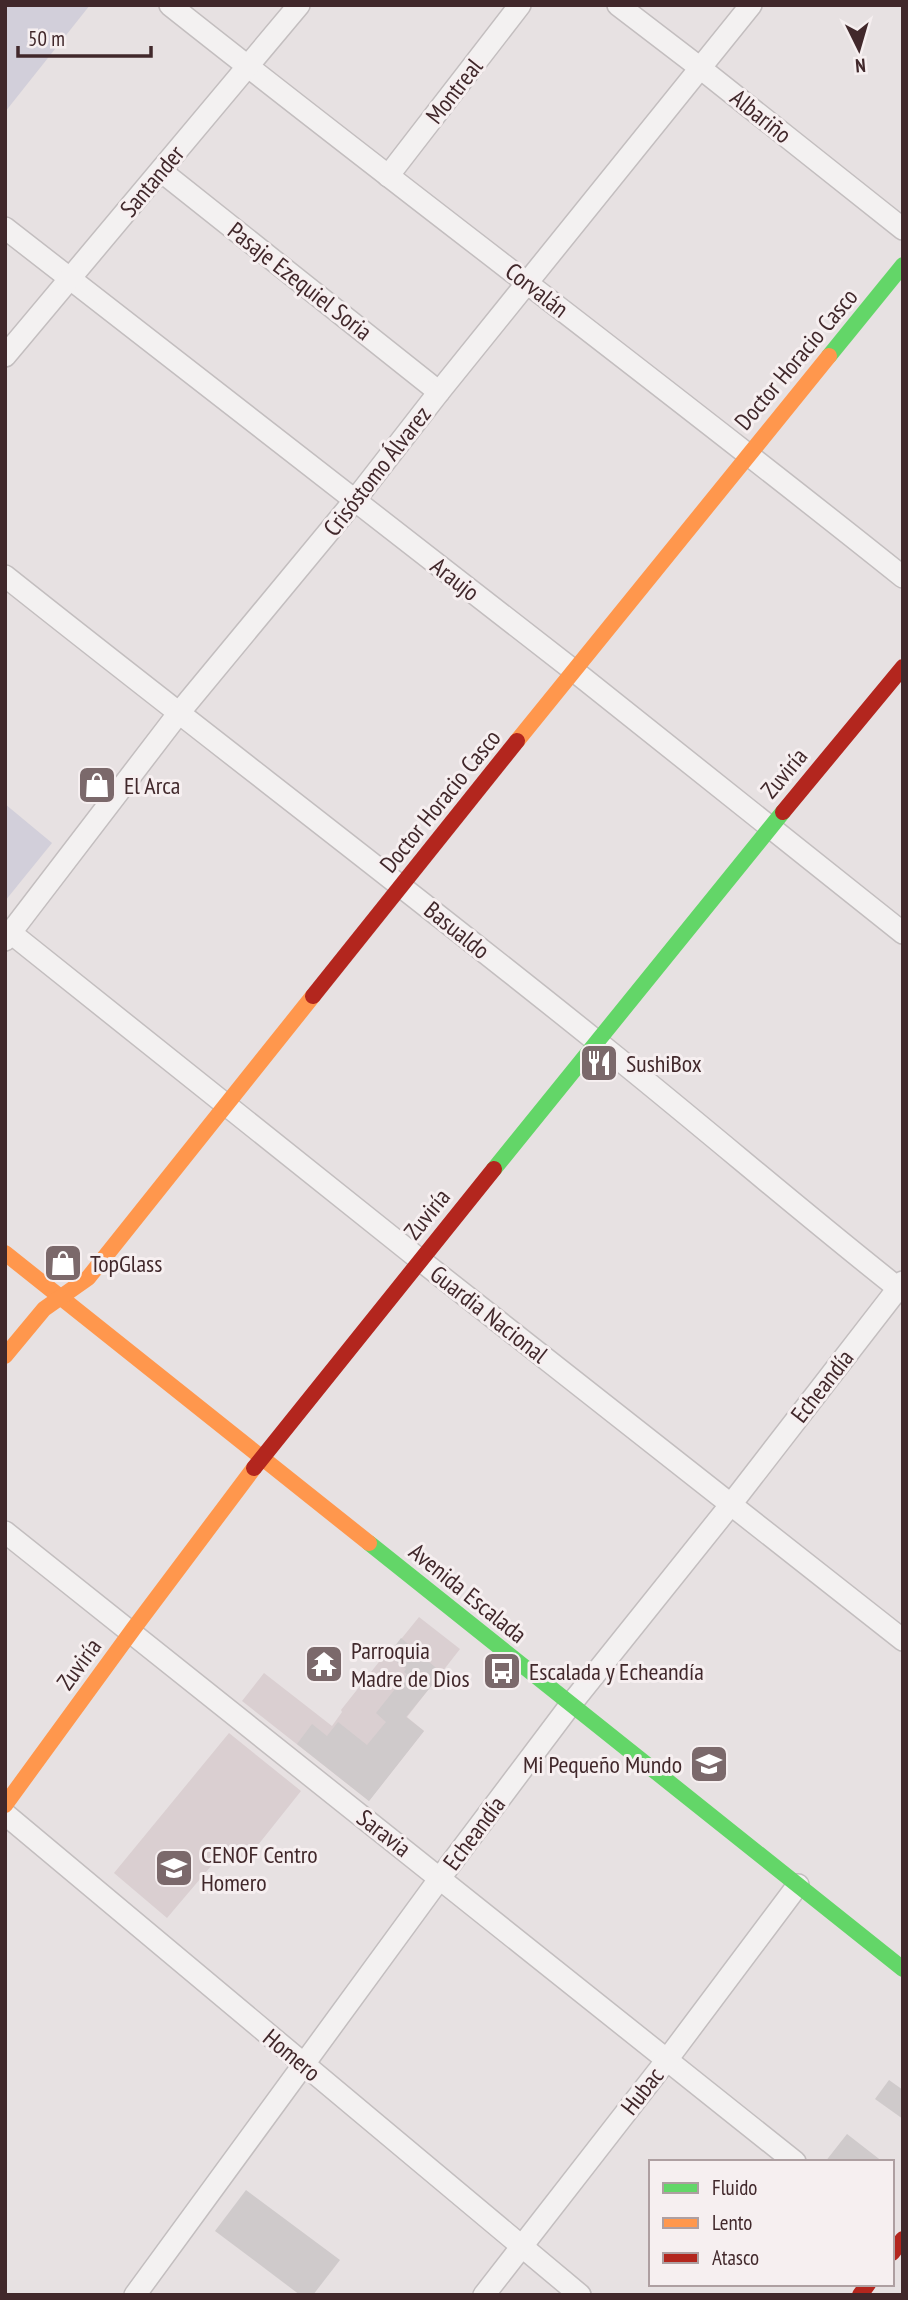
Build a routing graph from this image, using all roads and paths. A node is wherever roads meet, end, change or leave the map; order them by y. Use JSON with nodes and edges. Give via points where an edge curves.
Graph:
{"nodes":[{"id":1,"x":170,"y":5,"type":"edge"},
{"id":2,"x":299,"y":5,"type":"edge"},
{"id":3,"x":520,"y":5,"type":"edge"},
{"id":4,"x":618,"y":5,"type":"edge"},
{"id":5,"x":751,"y":5,"type":"edge"},
{"id":6,"x":248,"y":67,"type":"junction"},
{"id":7,"x":699,"y":67,"type":"junction"},
{"id":8,"x":161,"y":171,"type":"junction"},
{"id":9,"x":388,"y":176,"type":"junction"},
{"id":10,"x":5,"y":228,"type":"edge"},
{"id":11,"x":903,"y":229,"type":"edge"},
{"id":12,"x":903,"y":265,"type":"edge"},
{"id":13,"x":69,"y":280,"type":"junction"},
{"id":14,"x":528,"y":284,"type":"junction"},
{"id":15,"x":5,"y":356,"type":"edge"},
{"id":16,"x":439,"y":391,"type":"junction"},
{"id":17,"x":748,"y":453,"type":"junction"},
{"id":18,"x":355,"y":500,"type":"junction"},
{"id":19,"x":5,"y":576,"type":"edge"},
{"id":20,"x":903,"y":577,"type":"edge"},
{"id":21,"x":903,"y":667,"type":"edge"},
{"id":22,"x":573,"y":670,"type":"junction"},
{"id":23,"x":178,"y":714,"type":"junction"},
{"id":24,"x":769,"y":826,"type":"junction"},
{"id":25,"x":402,"y":885,"type":"junction"},
{"id":26,"x":903,"y":933,"type":"edge"},
{"id":27,"x":8,"y":936,"type":"edge"},
{"id":28,"x":597,"y":1041,"type":"junction"},
{"id":29,"x":226,"y":1105,"type":"junction"},
{"id":30,"x":5,"y":1253,"type":"edge"},
{"id":31,"x":419,"y":1259,"type":"junction"},
{"id":32,"x":901,"y":1287,"type":"edge"},
{"id":33,"x":61,"y":1296,"type":"junction"},
{"id":34,"x":5,"y":1356,"type":"edge"},
{"id":35,"x":263,"y":1457,"type":"junction"},
{"id":36,"x":732,"y":1503,"type":"junction"},
{"id":37,"x":5,"y":1532,"type":"edge"},
{"id":38,"x":130,"y":1632,"type":"junction"},
{"id":39,"x":903,"y":1640,"type":"edge"},
{"id":40,"x":571,"y":1704,"type":"junction"},
{"id":41,"x":5,"y":1805,"type":"edge"},
{"id":42,"x":5,"y":1814,"type":"edge"},
{"id":43,"x":440,"y":1878,"type":"junction"},
{"id":44,"x":798,"y":1885,"type":"junction"},
{"id":45,"x":900,"y":1961,"type":"edge"},
{"id":46,"x":666,"y":2061,"type":"junction"},
{"id":47,"x":304,"y":2065,"type":"junction"},
{"id":48,"x":792,"y":2160,"type":"edge"},
{"id":49,"x":521,"y":2246,"type":"junction"},
{"id":50,"x":135,"y":2295,"type":"edge"},
{"id":51,"x":484,"y":2295,"type":"edge"},
{"id":52,"x":580,"y":2295,"type":"edge"}],
"edges":[{"from":1,"to":6,"type":"street","name":"Corvalán"},
{"from":2,"to":6,"type":"street","name":"Santander"},
{"from":3,"to":9,"type":"street","name":"Montreal"},
{"from":4,"to":7,"type":"street","name":"Albariño"},
{"from":5,"to":7,"type":"street","name":"Crisóstomo Álvarez"},
{"from":6,"to":8,"type":"street","name":"Santander"},
{"from":6,"to":9,"type":"street","name":"Corvalán"},
{"from":7,"to":11,"type":"street","name":"Albariño"},
{"from":7,"to":14,"type":"street","name":"Crisóstomo Álvarez"},
{"from":8,"to":13,"type":"street","name":"Santander"},
{"from":8,"to":16,"type":"street","name":"Pasaje Ezequiel Soria"},
{"from":9,"to":14,"type":"street","name":"Corvalán"},
{"from":10,"to":13,"type":"street","name":"Araujo"},
{"from":12,"to":17,"type":"street","name":"Doctor Horacio Casco"},
{"from":13,"to":15,"type":"street","name":"Santander"},
{"from":13,"to":18,"type":"street","name":"Araujo"},
{"from":14,"to":16,"type":"street","name":"Crisóstomo Álvarez"},
{"from":14,"to":17,"type":"street","name":"Corvalán"},
{"from":16,"to":18,"type":"street","name":"Crisóstomo Álvarez"},
{"from":17,"to":20,"type":"street","name":"Corvalán"},
{"from":17,"to":22,"type":"street","name":"Doctor Horacio Casco"},
{"from":18,"to":22,"type":"street","name":"Araujo"},
{"from":18,"to":23,"type":"street","name":"Crisóstomo Álvarez"},
{"from":19,"to":23,"type":"street","name":"Basualdo"},
{"from":21,"to":24,"type":"street","name":"Zuviría"},
{"from":22,"to":24,"type":"street","name":"Araujo"},
{"from":22,"to":25,"type":"street","name":"Doctor Horacio Casco"},
{"from":23,"to":25,"type":"street","name":"Basualdo"},
{"from":23,"to":27,"type":"street","name":"Crisóstomo Álvarez"},
{"from":24,"to":26,"type":"street","name":"Araujo"},
{"from":24,"to":28,"type":"street","name":"Zuviría"},
{"from":25,"to":28,"type":"street","name":"Basualdo"},
{"from":25,"to":29,"type":"street","name":"Doctor Horacio Casco"},
{"from":27,"to":29,"type":"street","name":"Guardia Nacional"},
{"from":28,"to":31,"type":"street","name":"Zuviría"},
{"from":28,"to":32,"type":"street","name":"Basualdo"},
{"from":29,"to":31,"type":"street","name":"Guardia Nacional"},
{"from":29,"to":33,"type":"street","name":"Doctor Horacio Casco","via":[[88,1278]]},
{"from":30,"to":33,"type":"street","name":"Avenida Escalada"},
{"from":31,"to":35,"type":"street","name":"Zuviría"},
{"from":31,"to":36,"type":"street","name":"Guardia Nacional"},
{"from":32,"to":36,"type":"street","name":"Echeandía"},
{"from":33,"to":34,"type":"street","name":"Doctor Horacio Casco","via":[[44,1309]]},
{"from":33,"to":35,"type":"street","name":"Avenida Escalada"},
{"from":35,"to":38,"type":"street","name":"Zuviría"},
{"from":35,"to":40,"type":"street","name":"Avenida Escalada"},
{"from":36,"to":39,"type":"street","name":"Guardia Nacional"},
{"from":36,"to":40,"type":"street","name":"Echeandía"},
{"from":37,"to":38,"type":"street","name":"Saravia"},
{"from":38,"to":41,"type":"street","name":"Zuviría"},
{"from":38,"to":43,"type":"street","name":"Saravia"},
{"from":40,"to":43,"type":"street","name":"Echeandía"},
{"from":40,"to":44,"type":"street","name":"Avenida Escalada"},
{"from":42,"to":47,"type":"street","name":"Homero"},
{"from":43,"to":46,"type":"street","name":"Saravia"},
{"from":43,"to":47,"type":"street","name":"Echeandía"},
{"from":44,"to":45,"type":"street","name":"Avenida Escalada"},
{"from":44,"to":46,"type":"street","name":"Hubac"},
{"from":46,"to":48,"type":"street","name":"Saravia"},
{"from":46,"to":49,"type":"street","name":"Hubac"},
{"from":47,"to":49,"type":"street","name":"Homero"},
{"from":47,"to":50,"type":"street","name":"Echeandía"},
{"from":49,"to":51,"type":"street","name":"Hubac"},
{"from":49,"to":52,"type":"street","name":"Homero"}]}
